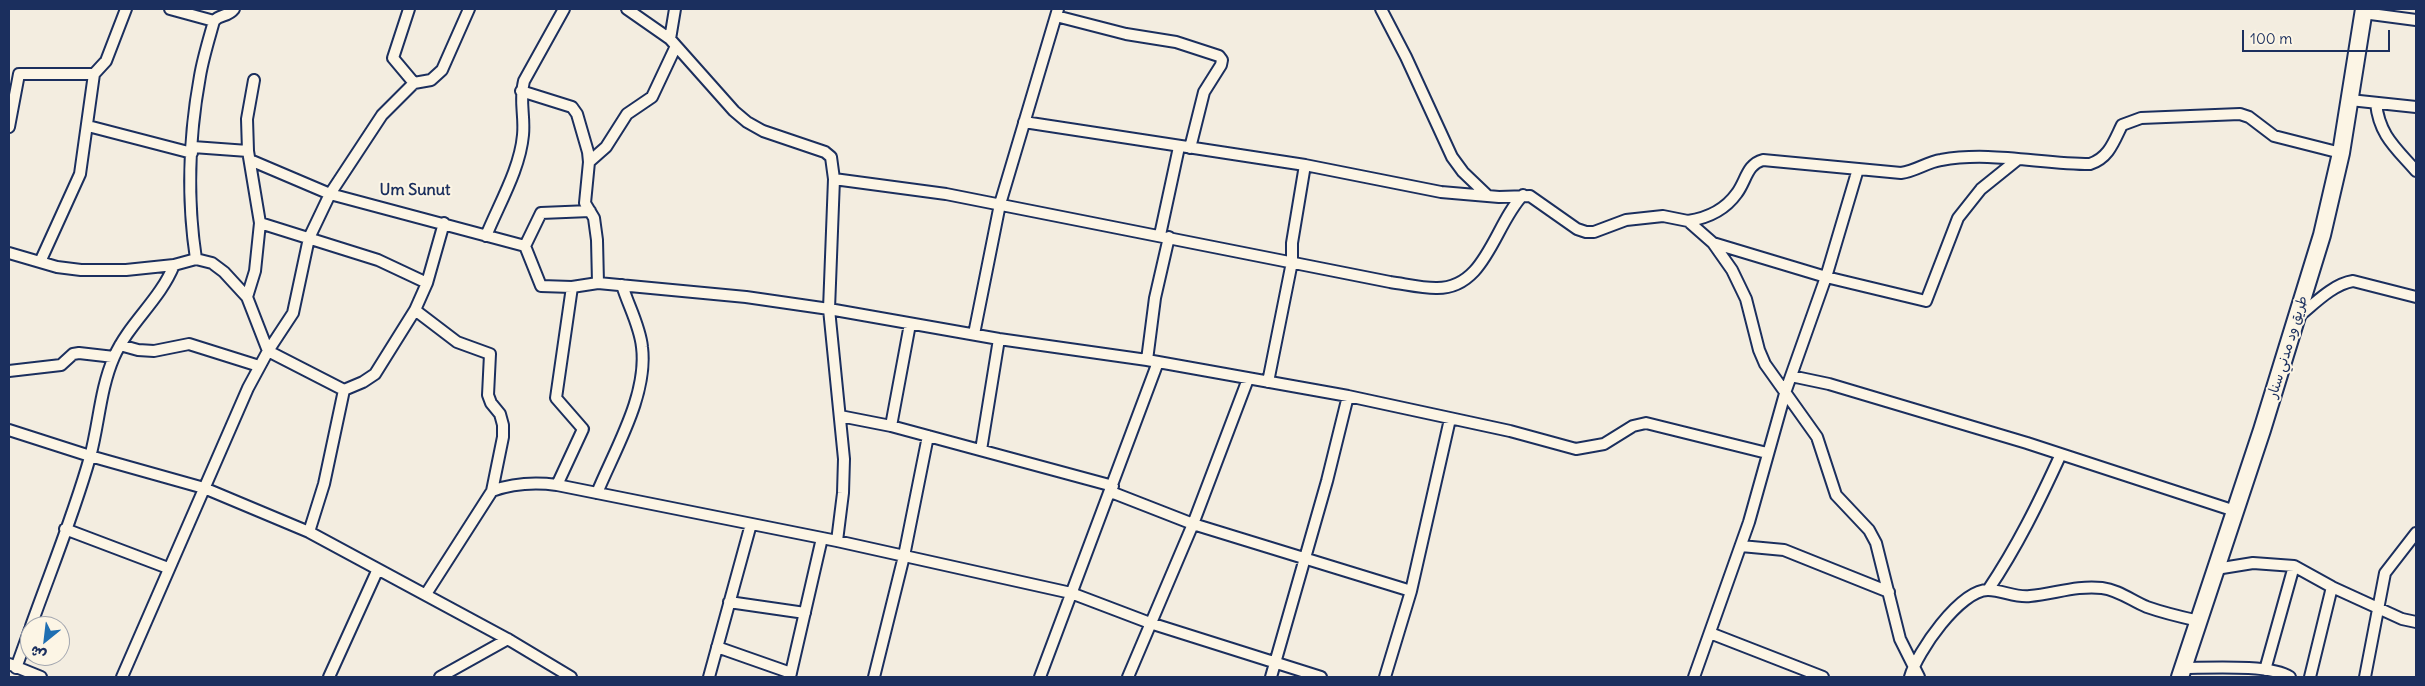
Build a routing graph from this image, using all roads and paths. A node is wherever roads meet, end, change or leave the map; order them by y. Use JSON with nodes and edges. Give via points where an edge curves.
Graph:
{"nodes":[{"id":1,"x":126,"y":9,"type":"edge"},
{"id":2,"x":170,"y":9,"type":"edge"},
{"id":3,"x":234,"y":9,"type":"edge"},
{"id":4,"x":409,"y":9,"type":"edge"},
{"id":5,"x":469,"y":9,"type":"edge"},
{"id":6,"x":564,"y":9,"type":"edge"},
{"id":7,"x":627,"y":9,"type":"edge"},
{"id":8,"x":675,"y":9,"type":"edge"},
{"id":9,"x":1381,"y":9,"type":"edge"},
{"id":10,"x":2364,"y":11,"type":"edge"},
{"id":11,"x":1057,"y":13,"type":"edge"},
{"id":12,"x":2416,"y":20,"type":"edge"},
{"id":13,"x":214,"y":21,"type":"junction"},
{"id":14,"x":673,"y":42,"type":"junction"},
{"id":15,"x":94,"y":74,"type":"junction"},
{"id":16,"x":254,"y":80,"type":"dead end"},
{"id":17,"x":414,"y":84,"type":"junction"},
{"id":18,"x":12,"y":86,"type":"edge"},
{"id":19,"x":521,"y":91,"type":"junction"},
{"id":20,"x":2350,"y":100,"type":"junction"},
{"id":21,"x":2376,"y":102,"type":"junction"},
{"id":22,"x":2416,"y":107,"type":"edge"},
{"id":23,"x":1024,"y":122,"type":"junction"},
{"id":24,"x":88,"y":126,"type":"junction"},
{"id":25,"x":9,"y":127,"type":"edge"},
{"id":26,"x":1179,"y":147,"type":"junction"},
{"id":27,"x":1190,"y":148,"type":"junction"},
{"id":28,"x":192,"y":150,"type":"junction"},
{"id":29,"x":2341,"y":153,"type":"junction"},
{"id":30,"x":249,"y":155,"type":"junction"},
{"id":31,"x":2017,"y":160,"type":"junction"},
{"id":32,"x":589,"y":162,"type":"junction"},
{"id":33,"x":1306,"y":165,"type":"junction"},
{"id":34,"x":1858,"y":169,"type":"junction"},
{"id":35,"x":2416,"y":171,"type":"edge"},
{"id":36,"x":834,"y":179,"type":"junction"},
{"id":37,"x":330,"y":194,"type":"junction"},
{"id":38,"x":1487,"y":195,"type":"junction"},
{"id":39,"x":1523,"y":195,"type":"junction"},
{"id":40,"x":1000,"y":204,"type":"junction"},
{"id":41,"x":590,"y":212,"type":"junction"},
{"id":42,"x":1688,"y":221,"type":"junction"},
{"id":43,"x":260,"y":223,"type":"junction"},
{"id":44,"x":444,"y":223,"type":"junction"},
{"id":45,"x":486,"y":236,"type":"junction"},
{"id":46,"x":1165,"y":236,"type":"junction"},
{"id":47,"x":309,"y":238,"type":"junction"},
{"id":48,"x":1713,"y":243,"type":"junction"},
{"id":49,"x":525,"y":246,"type":"junction"},
{"id":50,"x":9,"y":253,"type":"edge"},
{"id":51,"x":196,"y":260,"type":"junction"},
{"id":52,"x":40,"y":262,"type":"junction"},
{"id":53,"x":1292,"y":262,"type":"junction"},
{"id":54,"x":174,"y":265,"type":"junction"},
{"id":55,"x":1826,"y":277,"type":"junction"},
{"id":56,"x":427,"y":283,"type":"junction"},
{"id":57,"x":598,"y":283,"type":"junction"},
{"id":58,"x":622,"y":285,"type":"junction"},
{"id":59,"x":572,"y":287,"type":"junction"},
{"id":60,"x":2416,"y":297,"type":"edge"},
{"id":61,"x":247,"y":298,"type":"junction"},
{"id":62,"x":829,"y":309,"type":"junction"},
{"id":63,"x":414,"y":310,"type":"junction"},
{"id":64,"x":2298,"y":317,"type":"junction"},
{"id":65,"x":910,"y":324,"type":"junction"},
{"id":66,"x":974,"y":334,"type":"junction"},
{"id":67,"x":999,"y":339,"type":"junction"},
{"id":68,"x":120,"y":345,"type":"junction"},
{"id":69,"x":268,"y":350,"type":"junction"},
{"id":70,"x":114,"y":357,"type":"junction"},
{"id":71,"x":1147,"y":360,"type":"junction"},
{"id":72,"x":1158,"y":362,"type":"junction"},
{"id":73,"x":259,"y":366,"type":"junction"},
{"id":74,"x":9,"y":371,"type":"edge"},
{"id":75,"x":1791,"y":376,"type":"junction"},
{"id":76,"x":1248,"y":379,"type":"junction"},
{"id":77,"x":1268,"y":382,"type":"junction"},
{"id":78,"x":344,"y":390,"type":"junction"},
{"id":79,"x":1786,"y":390,"type":"junction"},
{"id":80,"x":1348,"y":396,"type":"junction"},
{"id":81,"x":840,"y":416,"type":"junction"},
{"id":82,"x":1450,"y":419,"type":"junction"},
{"id":83,"x":891,"y":426,"type":"junction"},
{"id":84,"x":9,"y":430,"type":"edge"},
{"id":85,"x":928,"y":436,"type":"junction"},
{"id":86,"x":981,"y":450,"type":"junction"},
{"id":87,"x":1768,"y":453,"type":"junction"},
{"id":88,"x":2061,"y":454,"type":"junction"},
{"id":89,"x":90,"y":456,"type":"junction"},
{"id":90,"x":557,"y":485,"type":"junction"},
{"id":91,"x":204,"y":488,"type":"junction"},
{"id":92,"x":1112,"y":489,"type":"junction"},
{"id":93,"x":492,"y":491,"type":"junction"},
{"id":94,"x":597,"y":493,"type":"junction"},
{"id":95,"x":2234,"y":511,"type":"junction"},
{"id":96,"x":751,"y":524,"type":"junction"},
{"id":97,"x":1193,"y":524,"type":"junction"},
{"id":98,"x":65,"y":529,"type":"junction"},
{"id":99,"x":309,"y":532,"type":"junction"},
{"id":100,"x":2416,"y":533,"type":"edge"},
{"id":101,"x":822,"y":538,"type":"junction"},
{"id":102,"x":837,"y":541,"type":"junction"},
{"id":103,"x":1741,"y":546,"type":"junction"},
{"id":104,"x":904,"y":556,"type":"junction"},
{"id":105,"x":1306,"y":557,"type":"junction"},
{"id":106,"x":2294,"y":566,"type":"junction"},
{"id":107,"x":168,"y":568,"type":"junction"},
{"id":108,"x":378,"y":569,"type":"junction"},
{"id":109,"x":2216,"y":569,"type":"junction"},
{"id":110,"x":2332,"y":587,"type":"junction"},
{"id":111,"x":1988,"y":590,"type":"junction"},
{"id":112,"x":1411,"y":591,"type":"junction"},
{"id":113,"x":1071,"y":592,"type":"junction"},
{"id":114,"x":1889,"y":592,"type":"junction"},
{"id":115,"x":426,"y":594,"type":"junction"},
{"id":116,"x":729,"y":602,"type":"junction"},
{"id":117,"x":2378,"y":607,"type":"junction"},
{"id":118,"x":805,"y":613,"type":"junction"},
{"id":119,"x":35,"y":616,"type":"edge"},
{"id":120,"x":2199,"y":621,"type":"junction"},
{"id":121,"x":2416,"y":622,"type":"edge"},
{"id":122,"x":1150,"y":624,"type":"junction"},
{"id":123,"x":1710,"y":633,"type":"junction"},
{"id":124,"x":508,"y":639,"type":"junction"},
{"id":125,"x":717,"y":647,"type":"junction"},
{"id":126,"x":20,"y":651,"type":"edge"},
{"id":127,"x":1275,"y":662,"type":"junction"},
{"id":128,"x":13,"y":666,"type":"edge"},
{"id":129,"x":2266,"y":670,"type":"junction"},
{"id":130,"x":1911,"y":672,"type":"edge"},
{"id":131,"x":2181,"y":673,"type":"edge"},
{"id":132,"x":790,"y":675,"type":"edge"},
{"id":133,"x":1817,"y":676,"type":"edge"},
{"id":134,"x":41,"y":677,"type":"edge"},
{"id":135,"x":122,"y":677,"type":"edge"},
{"id":136,"x":329,"y":677,"type":"edge"},
{"id":137,"x":440,"y":677,"type":"edge"},
{"id":138,"x":572,"y":677,"type":"edge"},
{"id":139,"x":709,"y":677,"type":"edge"},
{"id":140,"x":874,"y":677,"type":"edge"},
{"id":141,"x":1040,"y":677,"type":"edge"},
{"id":142,"x":1128,"y":677,"type":"edge"},
{"id":143,"x":1271,"y":677,"type":"edge"},
{"id":144,"x":1321,"y":677,"type":"edge"},
{"id":145,"x":1385,"y":677,"type":"edge"},
{"id":146,"x":1694,"y":677,"type":"edge"},
{"id":147,"x":1919,"y":677,"type":"edge"},
{"id":148,"x":2290,"y":677,"type":"edge"},
{"id":149,"x":2310,"y":677,"type":"edge"},
{"id":150,"x":2366,"y":677,"type":"edge"}],
"edges":[{"from":1,"to":15,"type":"street","via":[[106,61]]},
{"from":2,"to":13,"type":"street"},
{"from":3,"to":13,"type":"street"},
{"from":4,"to":17,"type":"street","via":[[393,58]]},
{"from":5,"to":17,"type":"street","via":[[442,70],[431,80]]},
{"from":6,"to":19,"type":"street","via":[[534,60]]},
{"from":7,"to":14,"type":"street"},
{"from":8,"to":14,"type":"street"},
{"from":9,"to":38,"type":"street","via":[[1452,157]]},
{"from":10,"to":12,"type":"street"},
{"from":10,"to":20,"type":"highway","name":"طريق ود مدني سنار"},
{"from":11,"to":23,"type":"street"},
{"from":11,"to":27,"type":"street","via":[[1126,34],[1176,42],[1219,56],[1221,64],[1204,92]]},
{"from":13,"to":28,"type":"street","via":[[200,76]]},
{"from":14,"to":32,"type":"street","via":[[652,97],[627,114],[606,147]]},
{"from":14,"to":36,"type":"street","via":[[734,111],[748,122],[831,157]]},
{"from":15,"to":18,"type":"street","via":[[22,73]]},
{"from":15,"to":24,"type":"street"},
{"from":16,"to":30,"type":"street","via":[[247,119]]},
{"from":17,"to":37,"type":"street","via":[[378,121]]},
{"from":18,"to":25,"type":"street"},
{"from":19,"to":32,"type":"street","via":[[576,110]]},
{"from":19,"to":45,"type":"street","via":[[523,135],[520,151]]},
{"from":20,"to":21,"type":"street"},
{"from":20,"to":29,"type":"highway","name":"طريق ود مدني سنار"},
{"from":21,"to":22,"type":"street"},
{"from":21,"to":35,"type":"street","via":[[2382,131]]},
{"from":23,"to":26,"type":"street"},
{"from":23,"to":40,"type":"street"},
{"from":24,"to":28,"type":"street"},
{"from":24,"to":52,"type":"street","via":[[80,174]]},
{"from":26,"to":27,"type":"street"},
{"from":26,"to":46,"type":"street"},
{"from":27,"to":33,"type":"street"},
{"from":28,"to":30,"type":"street"},
{"from":28,"to":51,"type":"street","via":[[190,215]]},
{"from":29,"to":31,"type":"street","via":[[2274,136],[2249,117],[2228,113],[2130,121],[2122,125],[2108,153],[2090,164]]},
{"from":29,"to":64,"type":"highway","name":"طريق ود مدني سنار"},
{"from":30,"to":37,"type":"street"},
{"from":30,"to":43,"type":"street"},
{"from":31,"to":34,"type":"street","via":[[1979,157],[1940,160],[1901,174]]},
{"from":31,"to":55,"type":"street","via":[[1982,189],[1958,218],[1926,301]]},
{"from":32,"to":41,"type":"street","via":[[585,203]]},
{"from":33,"to":38,"type":"street","via":[[1441,192]]},
{"from":33,"to":53,"type":"street","via":[[1293,235]]},
{"from":34,"to":42,"type":"street","via":[[1756,162],[1727,205],[1703,219]]},
{"from":34,"to":55,"type":"street"},
{"from":36,"to":40,"type":"street"},
{"from":36,"to":62,"type":"street"},
{"from":37,"to":44,"type":"street"},
{"from":37,"to":47,"type":"street"},
{"from":38,"to":39,"type":"street"},
{"from":39,"to":42,"type":"street","via":[[1586,232],[1626,220],[1663,216]]},
{"from":39,"to":53,"type":"street","via":[[1504,220],[1480,266],[1470,278],[1457,285],[1437,288],[1390,282]]},
{"from":40,"to":46,"type":"street"},
{"from":40,"to":66,"type":"street"},
{"from":41,"to":49,"type":"street","via":[[541,213]]},
{"from":41,"to":57,"type":"street","via":[[597,240]]},
{"from":42,"to":48,"type":"street"},
{"from":43,"to":47,"type":"street"},
{"from":43,"to":61,"type":"street","via":[[255,271]]},
{"from":44,"to":45,"type":"street"},
{"from":44,"to":56,"type":"street"},
{"from":45,"to":49,"type":"street"},
{"from":46,"to":53,"type":"street"},
{"from":46,"to":71,"type":"street"},
{"from":47,"to":56,"type":"street","via":[[378,260]]},
{"from":47,"to":69,"type":"street","via":[[293,313]]},
{"from":48,"to":55,"type":"street"},
{"from":48,"to":79,"type":"street","via":[[1732,270],[1746,299],[1765,364]]},
{"from":49,"to":59,"type":"street","via":[[541,286]]},
{"from":50,"to":52,"type":"street"},
{"from":51,"to":54,"type":"street"},
{"from":51,"to":61,"type":"street","via":[[218,268]]},
{"from":52,"to":54,"type":"street","via":[[81,270]]},
{"from":53,"to":77,"type":"street"},
{"from":54,"to":68,"type":"street","via":[[161,292]]},
{"from":55,"to":75,"type":"street"},
{"from":56,"to":63,"type":"street"},
{"from":57,"to":58,"type":"street"},
{"from":57,"to":59,"type":"street"},
{"from":58,"to":62,"type":"street"},
{"from":58,"to":94,"type":"street","via":[[641,338],[642,383]]},
{"from":59,"to":90,"type":"street","via":[[556,398],[583,429]]},
{"from":60,"to":64,"type":"street","via":[[2354,281],[2346,282]]},
{"from":61,"to":69,"type":"street"},
{"from":62,"to":65,"type":"street"},
{"from":62,"to":81,"type":"street"},
{"from":63,"to":78,"type":"street","via":[[375,374]]},
{"from":63,"to":93,"type":"street","via":[[457,342],[490,354],[488,395],[504,425]]},
{"from":64,"to":95,"type":"highway","name":"طريق ود مدني سنار"},
{"from":65,"to":66,"type":"street"},
{"from":65,"to":83,"type":"street"},
{"from":66,"to":67,"type":"street"},
{"from":67,"to":71,"type":"street"},
{"from":67,"to":86,"type":"street"},
{"from":68,"to":70,"type":"street"},
{"from":68,"to":73,"type":"street","via":[[154,351],[189,344]]},
{"from":69,"to":73,"type":"street"},
{"from":69,"to":78,"type":"street"},
{"from":70,"to":74,"type":"street","via":[[79,353],[61,365]]},
{"from":70,"to":89,"type":"street","via":[[104,384]]},
{"from":71,"to":72,"type":"street"},
{"from":72,"to":76,"type":"street"},
{"from":72,"to":92,"type":"street"},
{"from":73,"to":91,"type":"street"},
{"from":75,"to":79,"type":"street"},
{"from":75,"to":88,"type":"street","via":[[1829,384]]},
{"from":76,"to":77,"type":"street"},
{"from":76,"to":97,"type":"street"},
{"from":77,"to":80,"type":"street"},
{"from":78,"to":99,"type":"street","via":[[324,484]]},
{"from":79,"to":87,"type":"street"},
{"from":79,"to":114,"type":"street","via":[[1817,437],[1836,496],[1869,530],[1876,543]]},
{"from":80,"to":82,"type":"street"},
{"from":80,"to":105,"type":"street"},
{"from":81,"to":83,"type":"street"},
{"from":81,"to":102,"type":"street","via":[[844,459]]},
{"from":82,"to":87,"type":"street","via":[[1576,448],[1604,444],[1633,426],[1646,423]]},
{"from":82,"to":112,"type":"street"},
{"from":83,"to":85,"type":"street"},
{"from":84,"to":89,"type":"street"},
{"from":85,"to":86,"type":"street"},
{"from":85,"to":104,"type":"street"},
{"from":86,"to":92,"type":"street"},
{"from":87,"to":103,"type":"street"},
{"from":88,"to":95,"type":"street"},
{"from":88,"to":111,"type":"street","via":[[2030,521]]},
{"from":89,"to":91,"type":"street"},
{"from":89,"to":98,"type":"street"},
{"from":90,"to":93,"type":"street","via":[[516,484]]},
{"from":90,"to":94,"type":"street"},
{"from":91,"to":99,"type":"street"},
{"from":91,"to":107,"type":"street"},
{"from":92,"to":97,"type":"street"},
{"from":92,"to":113,"type":"street"},
{"from":93,"to":115,"type":"street"},
{"from":94,"to":96,"type":"street"},
{"from":95,"to":109,"type":"highway","name":"طريق ود مدني سنار"},
{"from":96,"to":101,"type":"street"},
{"from":96,"to":116,"type":"street"},
{"from":97,"to":105,"type":"street"},
{"from":97,"to":122,"type":"street"},
{"from":98,"to":107,"type":"street"},
{"from":98,"to":119,"type":"street"},
{"from":99,"to":108,"type":"street"},
{"from":100,"to":117,"type":"street","via":[[2386,573]]},
{"from":101,"to":102,"type":"street"},
{"from":101,"to":118,"type":"street"},
{"from":102,"to":104,"type":"street"},
{"from":103,"to":114,"type":"street","via":[[1784,550]]},
{"from":103,"to":123,"type":"street"},
{"from":104,"to":113,"type":"street"},
{"from":104,"to":140,"type":"street"},
{"from":105,"to":112,"type":"street"},
{"from":105,"to":127,"type":"street"},
{"from":106,"to":109,"type":"street","via":[[2253,563]]},
{"from":106,"to":110,"type":"street"},
{"from":106,"to":129,"type":"street"},
{"from":107,"to":135,"type":"street"},
{"from":108,"to":115,"type":"street"},
{"from":108,"to":136,"type":"street"},
{"from":109,"to":120,"type":"highway","name":"طريق ود مدني سنار"},
{"from":110,"to":117,"type":"street"},
{"from":110,"to":149,"type":"street"},
{"from":111,"to":120,"type":"street","via":[[2027,597],[2077,588],[2102,588],[2146,606]]},
{"from":111,"to":130,"type":"street","via":[[1972,593],[1954,610],[1929,641]]},
{"from":112,"to":145,"type":"street"},
{"from":113,"to":122,"type":"street"},
{"from":113,"to":141,"type":"street"},
{"from":114,"to":130,"type":"street"},
{"from":115,"to":124,"type":"street"},
{"from":116,"to":118,"type":"street"},
{"from":116,"to":125,"type":"street"},
{"from":117,"to":121,"type":"street"},
{"from":117,"to":150,"type":"street"},
{"from":118,"to":132,"type":"street"},
{"from":120,"to":131,"type":"highway","name":"طريق ود مدني سنار"},
{"from":122,"to":127,"type":"street"},
{"from":122,"to":142,"type":"street"},
{"from":123,"to":133,"type":"street"},
{"from":123,"to":146,"type":"street"},
{"from":124,"to":137,"type":"street"},
{"from":124,"to":138,"type":"street"},
{"from":125,"to":132,"type":"street"},
{"from":125,"to":139,"type":"street"},
{"from":126,"to":128,"type":"street"},
{"from":127,"to":143,"type":"street"},
{"from":127,"to":144,"type":"street"},
{"from":128,"to":134,"type":"street"},
{"from":129,"to":131,"type":"street"},
{"from":129,"to":148,"type":"street"},
{"from":130,"to":147,"type":"street"}]}
